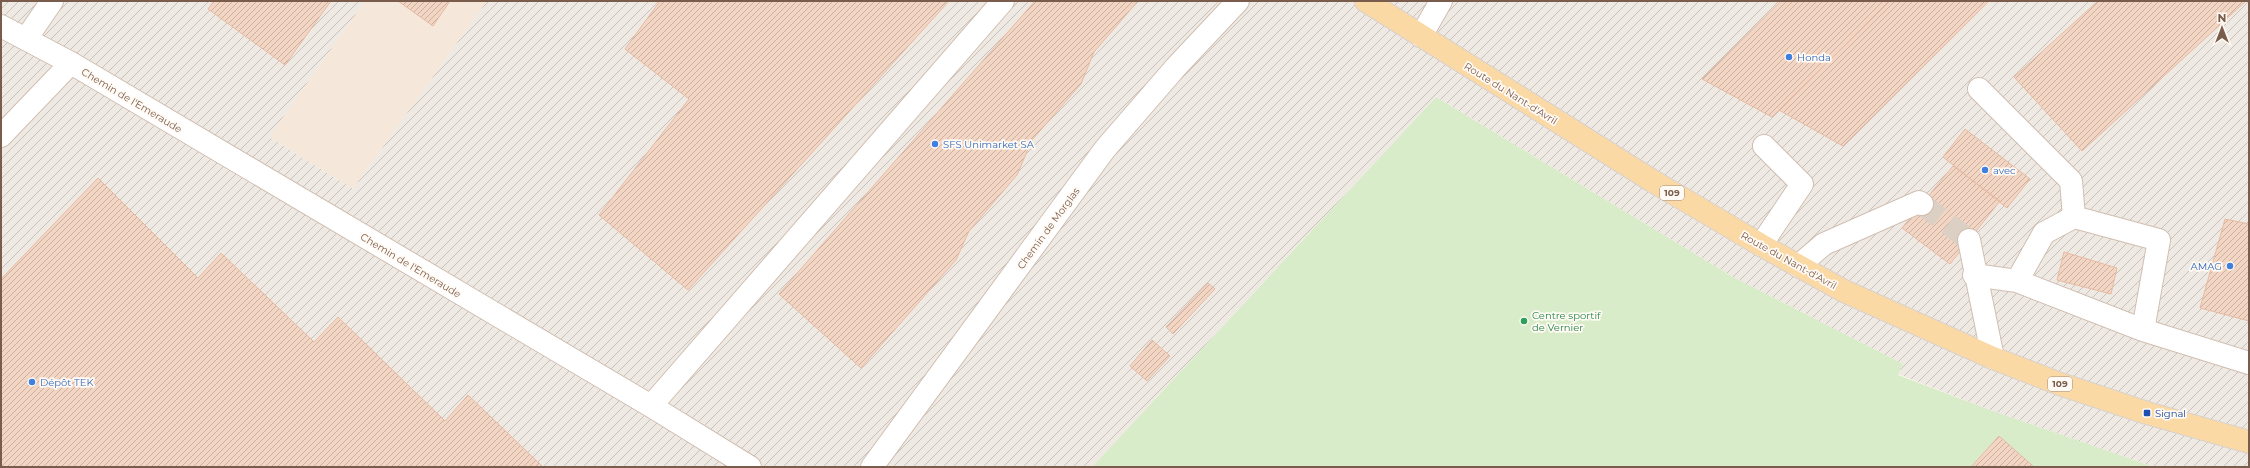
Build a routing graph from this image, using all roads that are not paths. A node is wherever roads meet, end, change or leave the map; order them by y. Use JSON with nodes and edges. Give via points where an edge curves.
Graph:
{"nodes":[{"id":1,"x":52,"y":1,"type":"edge"},
{"id":2,"x":1003,"y":1,"type":"edge"},
{"id":3,"x":1238,"y":1,"type":"edge"},
{"id":4,"x":1366,"y":1,"type":"edge"},
{"id":5,"x":1441,"y":1,"type":"edge"},
{"id":6,"x":1,"y":26,"type":"edge"},
{"id":7,"x":1421,"y":36,"type":"junction"},
{"id":8,"x":26,"y":39,"type":"junction"},
{"id":9,"x":71,"y":64,"type":"junction"},
{"id":10,"x":1980,"y":89,"type":"dead end"},
{"id":11,"x":1,"y":136,"type":"edge"},
{"id":12,"x":1764,"y":146,"type":"dead end"},
{"id":13,"x":1922,"y":204,"type":"dead end"},
{"id":14,"x":2074,"y":217,"type":"junction"},
{"id":15,"x":1968,"y":240,"type":"tunnel mouth"},
{"id":16,"x":1761,"y":245,"type":"junction"},
{"id":17,"x":1798,"y":266,"type":"junction"},
{"id":18,"x":1974,"y":275,"type":"junction"},
{"id":19,"x":2017,"y":281,"type":"junction"},
{"id":20,"x":2143,"y":330,"type":"junction"},
{"id":21,"x":1993,"y":358,"type":"junction"},
{"id":22,"x":2249,"y":363,"type":"edge"},
{"id":23,"x":651,"y":406,"type":"junction"},
{"id":24,"x":2249,"y":442,"type":"edge"},
{"id":25,"x":750,"y":467,"type":"edge"},
{"id":26,"x":872,"y":467,"type":"edge"}],
"edges":[{"from":1,"to":8,"type":"street"},
{"from":2,"to":23,"type":"street"},
{"from":3,"to":26,"type":"street","name":"Chemin de Morglas","via":[[1176,67],[1105,150]]},
{"from":4,"to":7,"type":"main road","name":"Route du Nant-d'Avril","number":"109"},
{"from":5,"to":7,"type":"street"},
{"from":6,"to":8,"type":"street","name":"Chemin de l'Emeraude"},
{"from":7,"to":16,"type":"main road","name":"Route du Nant-d'Avril","number":"109","via":[[1651,180]]},
{"from":8,"to":9,"type":"street","name":"Chemin de l'Emeraude"},
{"from":9,"to":11,"type":"street","name":"Chemin de l'Emeraude"},
{"from":9,"to":23,"type":"street","name":"Chemin de l'Emeraude"},
{"from":10,"to":14,"type":"street","via":[[2071,182]]},
{"from":12,"to":16,"type":"street","via":[[1802,184]]},
{"from":13,"to":17,"type":"street","via":[[1919,202],[1824,244]]},
{"from":14,"to":19,"type":"street","via":[[2044,233]]},
{"from":14,"to":20,"type":"street","via":[[2159,240]]},
{"from":15,"to":18,"type":"street"},
{"from":16,"to":17,"type":"main road","name":"Route du Nant-d'Avril","number":"109"},
{"from":17,"to":21,"type":"main road","name":"Route du Nant-d'Avril","number":"109","via":[[1844,291]]},
{"from":18,"to":19,"type":"street"},
{"from":18,"to":21,"type":"street"},
{"from":19,"to":20,"type":"street"},
{"from":20,"to":22,"type":"street"},
{"from":21,"to":24,"type":"main road","name":"Route du Nant-d'Avril","number":"109","via":[[2147,413]]},
{"from":23,"to":25,"type":"street","name":"Chemin de l'Emeraude"}]}
